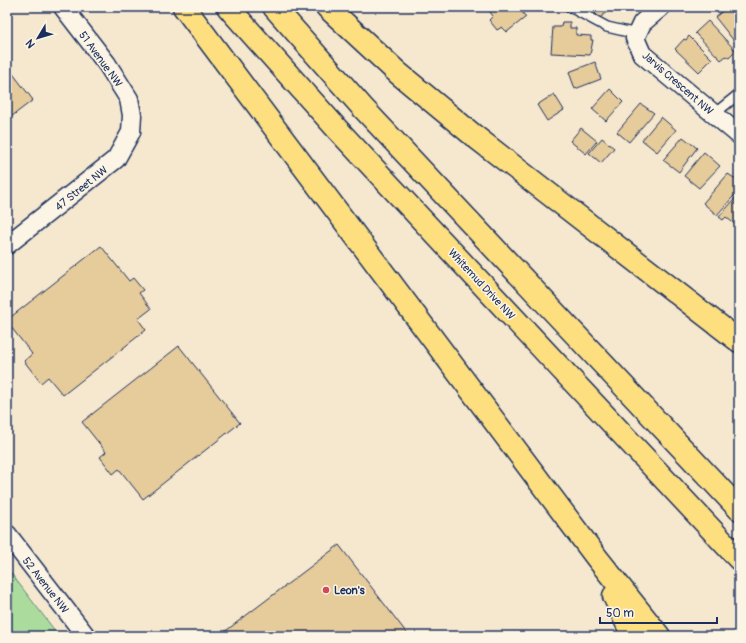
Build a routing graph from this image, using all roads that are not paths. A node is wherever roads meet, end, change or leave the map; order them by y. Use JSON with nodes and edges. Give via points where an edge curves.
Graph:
{"nodes":[{"id":1,"x":63,"y":7,"type":"edge"},
{"id":2,"x":184,"y":7,"type":"edge"},
{"id":3,"x":228,"y":7,"type":"edge"},
{"id":4,"x":274,"y":7,"type":"edge"},
{"id":5,"x":327,"y":7,"type":"edge"},
{"id":6,"x":570,"y":7,"type":"edge"},
{"id":7,"x":661,"y":7,"type":"edge"},
{"id":8,"x":637,"y":34,"type":"junction"},
{"id":9,"x":739,"y":94,"type":"edge"},
{"id":10,"x":714,"y":114,"type":"junction"},
{"id":11,"x":132,"y":115,"type":"joint"},
{"id":12,"x":739,"y":135,"type":"edge"},
{"id":13,"x":7,"y":245,"type":"edge"},
{"id":14,"x":739,"y":341,"type":"edge"},
{"id":15,"x":739,"y":509,"type":"edge"},
{"id":16,"x":7,"y":534,"type":"edge"},
{"id":17,"x":597,"y":558,"type":"junction"},
{"id":18,"x":739,"y":559,"type":"edge"},
{"id":19,"x":86,"y":636,"type":"edge"},
{"id":20,"x":633,"y":636,"type":"edge"},
{"id":21,"x":659,"y":636,"type":"edge"}],
"edges":[{"from":1,"to":11,"type":"street","name":"51 Avenue NW","via":[[119,82],[129,99]]},
{"from":2,"to":17,"type":"highway"},
{"from":3,"to":18,"type":"highway","name":"Whitemud Drive NW","via":[[338,130]]},
{"from":4,"to":15,"type":"highway","via":[[363,108]]},
{"from":5,"to":14,"type":"highway","via":[[398,72],[473,135]]},
{"from":6,"to":8,"type":"lane","via":[[607,27]]},
{"from":7,"to":8,"type":"street","via":[[642,23]]},
{"from":8,"to":10,"type":"street","name":"Jarvis Crescent NW","via":[[635,38],[642,54]]},
{"from":9,"to":10,"type":"lane"},
{"from":10,"to":12,"type":"street","name":"Jarvis Crescent NW"},
{"from":11,"to":13,"type":"street","name":"47 Street NW","via":[[131,132],[116,159]]},
{"from":16,"to":19,"type":"street","name":"52 Avenue NW"},
{"from":17,"to":20,"type":"highway"},
{"from":17,"to":21,"type":"highway"}]}
